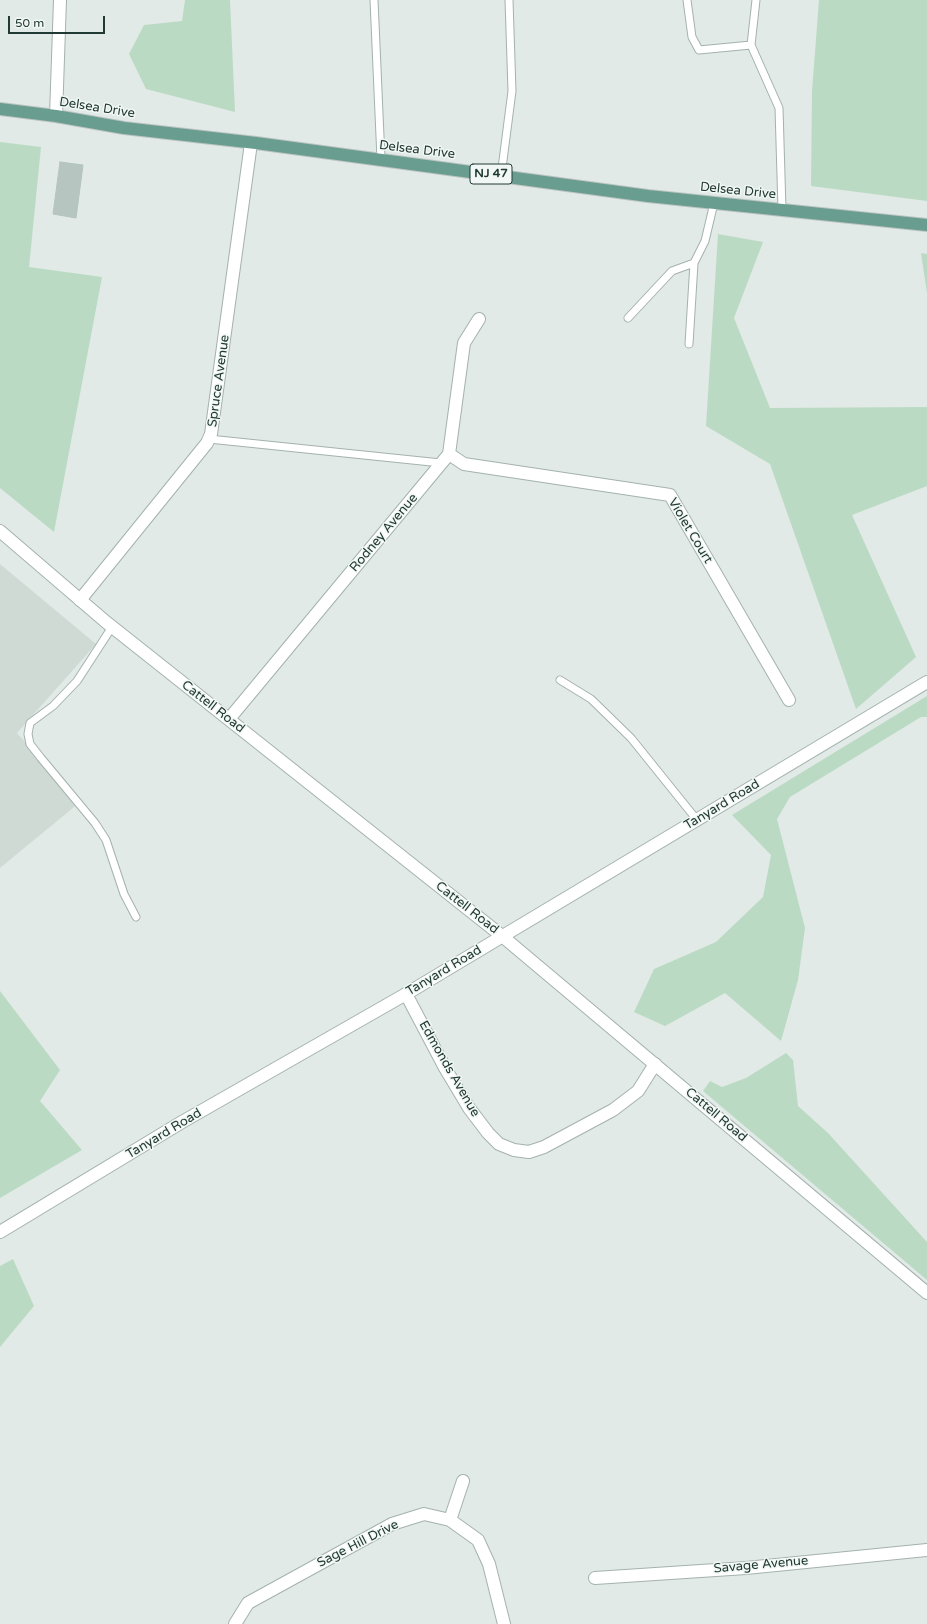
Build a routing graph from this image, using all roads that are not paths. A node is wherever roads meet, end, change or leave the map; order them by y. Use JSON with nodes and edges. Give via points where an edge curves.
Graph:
{"nodes":[{"id":1,"x":60,"y":0,"type":"edge"},
{"id":2,"x":374,"y":0,"type":"edge"},
{"id":3,"x":509,"y":0,"type":"edge"},
{"id":4,"x":687,"y":0,"type":"edge"},
{"id":5,"x":756,"y":0,"type":"edge"},
{"id":6,"x":751,"y":46,"type":"junction"},
{"id":7,"x":0,"y":109,"type":"edge"},
{"id":8,"x":56,"y":116,"type":"junction"},
{"id":9,"x":251,"y":143,"type":"junction"},
{"id":10,"x":381,"y":159,"type":"junction"},
{"id":11,"x":501,"y":176,"type":"junction"},
{"id":12,"x":714,"y":202,"type":"junction"},
{"id":13,"x":782,"y":210,"type":"junction"},
{"id":14,"x":927,"y":226,"type":"edge"},
{"id":15,"x":694,"y":263,"type":"junction"},
{"id":16,"x":628,"y":318,"type":"dead end"},
{"id":17,"x":479,"y":319,"type":"dead end"},
{"id":18,"x":689,"y":344,"type":"dead end"},
{"id":19,"x":209,"y":439,"type":"junction"},
{"id":20,"x":445,"y":458,"type":"junction"},
{"id":21,"x":0,"y":531,"type":"edge"},
{"id":22,"x":80,"y":600,"type":"junction"},
{"id":23,"x":112,"y":627,"type":"junction"},
{"id":24,"x":560,"y":680,"type":"dead end"},
{"id":25,"x":927,"y":682,"type":"edge"},
{"id":26,"x":789,"y":700,"type":"dead end"},
{"id":27,"x":229,"y":719,"type":"junction"},
{"id":28,"x":697,"y":820,"type":"junction"},
{"id":29,"x":136,"y":917,"type":"dead end"},
{"id":30,"x":502,"y":936,"type":"junction"},
{"id":31,"x":406,"y":994,"type":"junction"},
{"id":32,"x":655,"y":1064,"type":"junction"},
{"id":33,"x":0,"y":1232,"type":"edge"},
{"id":34,"x":927,"y":1293,"type":"edge"},
{"id":35,"x":463,"y":1481,"type":"dead end"},
{"id":36,"x":450,"y":1520,"type":"junction"},
{"id":37,"x":927,"y":1550,"type":"edge"},
{"id":38,"x":595,"y":1578,"type":"dead end"},
{"id":39,"x":235,"y":1624,"type":"edge"},
{"id":40,"x":504,"y":1624,"type":"edge"}],
"edges":[{"from":1,"to":8,"type":"street"},
{"from":2,"to":10,"type":"lane"},
{"from":3,"to":11,"type":"lane","via":[[512,91]]},
{"from":4,"to":6,"type":"lane","via":[[692,36],[699,50]]},
{"from":5,"to":6,"type":"lane"},
{"from":6,"to":13,"type":"lane","via":[[779,108]]},
{"from":7,"to":8,"type":"main road","name":"Delsea Drive","number":"NJ 47"},
{"from":8,"to":9,"type":"main road","name":"Delsea Drive","number":"NJ 47","via":[[124,128]]},
{"from":9,"to":10,"type":"main road","name":"Delsea Drive","number":"NJ 47"},
{"from":9,"to":19,"type":"street","name":"Spruce Avenue","via":[[214,422]]},
{"from":10,"to":11,"type":"main road","name":"Delsea Drive","number":"NJ 47"},
{"from":11,"to":12,"type":"main road","name":"Delsea Drive","number":"NJ 47"},
{"from":12,"to":13,"type":"main road","name":"Delsea Drive","number":"NJ 47"},
{"from":12,"to":15,"type":"lane","via":[[705,241]]},
{"from":13,"to":14,"type":"main road","name":"Delsea Drive","number":"NJ 47"},
{"from":15,"to":16,"type":"lane","via":[[672,271]]},
{"from":15,"to":18,"type":"lane"},
{"from":17,"to":20,"type":"street","via":[[464,343]]},
{"from":19,"to":20,"type":"lane"},
{"from":19,"to":22,"type":"street","name":"Spruce Avenue"},
{"from":20,"to":26,"type":"street","name":"Violet Court","via":[[464,464],[670,495]]},
{"from":20,"to":27,"type":"street","name":"Rodney Avenue"},
{"from":21,"to":22,"type":"street","name":"Cattell Road"},
{"from":22,"to":23,"type":"street","name":"Cattell Road"},
{"from":23,"to":27,"type":"street","name":"Cattell Road"},
{"from":23,"to":29,"type":"lane","via":[[78,681],[53,706],[30,723],[28,734],[30,744],[106,840],[124,894]]},
{"from":24,"to":28,"type":"lane","via":[[591,699],[631,738]]},
{"from":25,"to":28,"type":"street","name":"Tanyard Road"},
{"from":27,"to":30,"type":"street","name":"Cattell Road"},
{"from":28,"to":30,"type":"street","name":"Tanyard Road"},
{"from":30,"to":31,"type":"street","name":"Tanyard Road"},
{"from":30,"to":32,"type":"street","name":"Cattell Road"},
{"from":31,"to":32,"type":"street","name":"Edmonds Avenue","via":[[469,1108],[499,1144],[514,1150],[529,1152],[544,1147],[614,1110],[638,1091]]},
{"from":31,"to":33,"type":"street","name":"Tanyard Road","via":[[182,1122]]},
{"from":32,"to":34,"type":"street","name":"Cattell Road"},
{"from":35,"to":36,"type":"street"},
{"from":36,"to":39,"type":"street","name":"Sage Hill Drive","via":[[424,1514],[392,1524],[248,1603]]},
{"from":36,"to":40,"type":"street","name":"Sage Hill Drive","via":[[478,1540],[489,1564]]},
{"from":37,"to":38,"type":"street","name":"Savage Avenue","via":[[746,1568]]}]}
